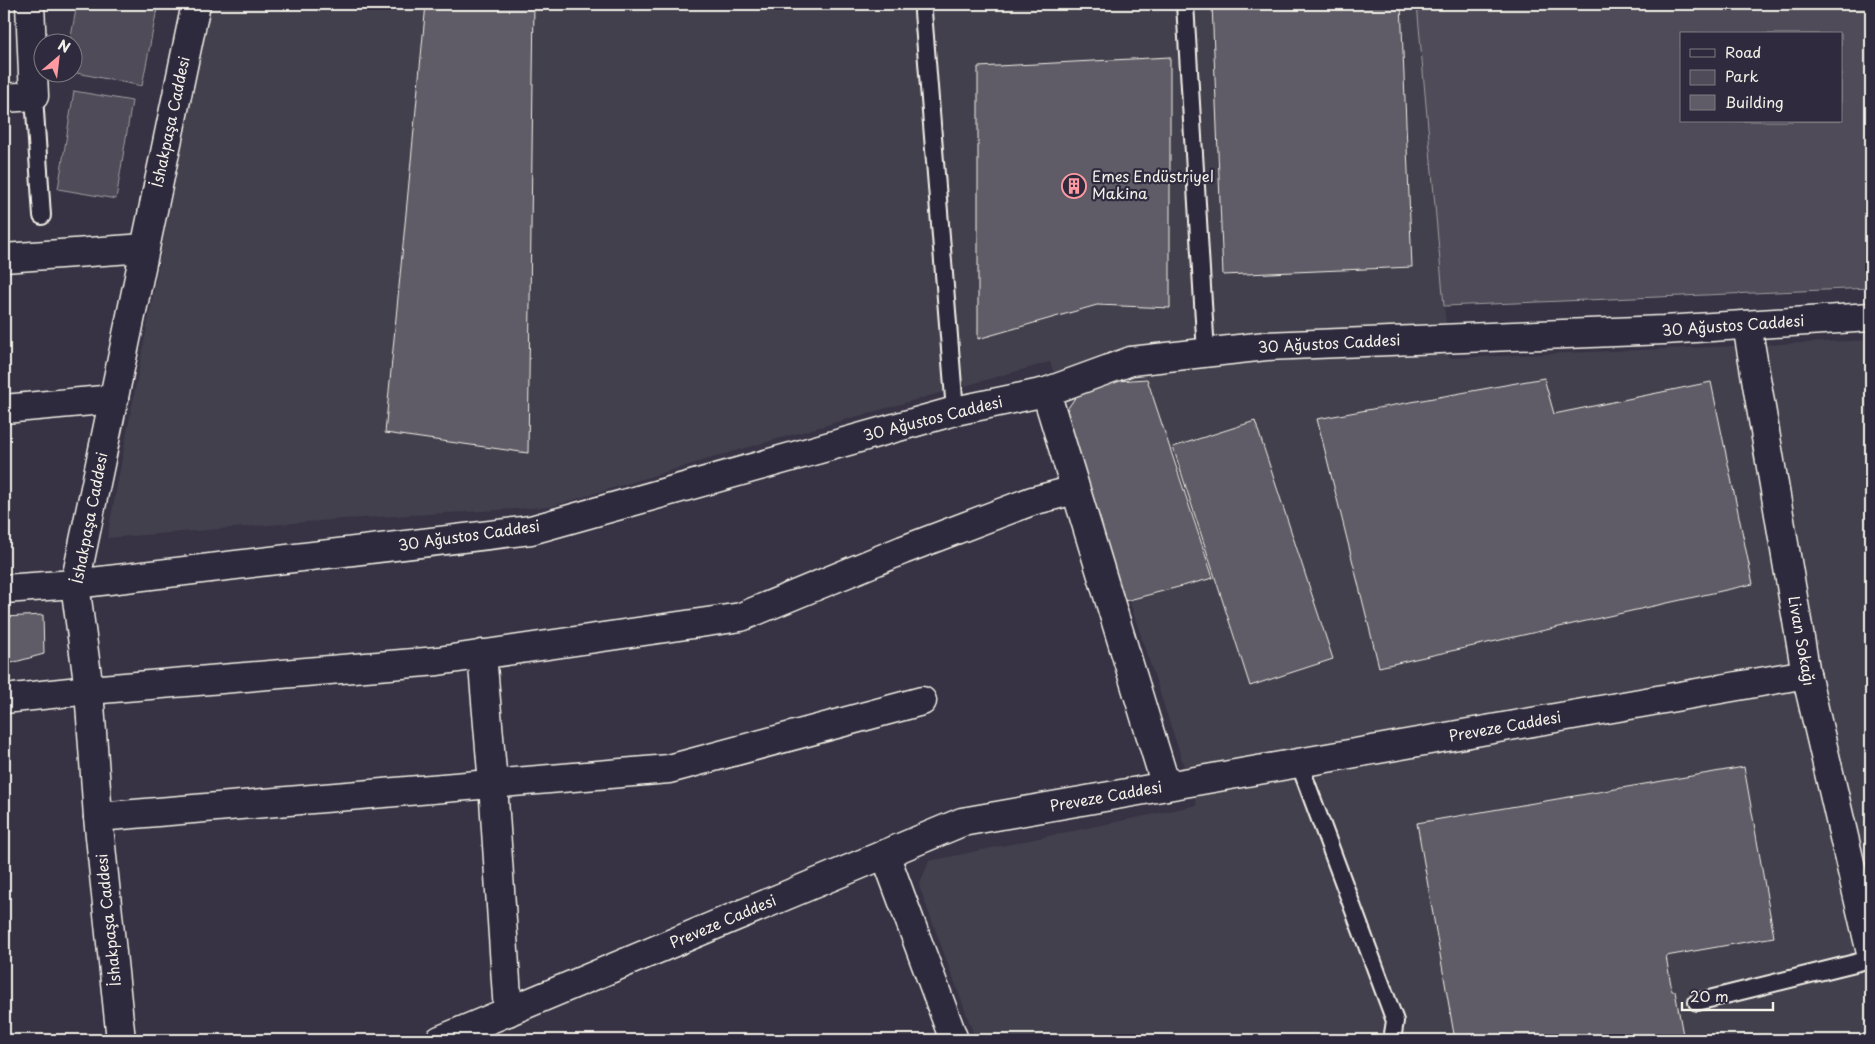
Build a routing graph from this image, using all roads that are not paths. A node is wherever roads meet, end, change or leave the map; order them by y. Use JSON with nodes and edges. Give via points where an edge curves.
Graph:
{"nodes":[{"id":1,"x":30,"y":4,"type":"edge"},
{"id":2,"x":196,"y":4,"type":"edge"},
{"id":3,"x":1186,"y":4,"type":"edge"},
{"id":4,"x":923,"y":12,"type":"dead end"},
{"id":5,"x":34,"y":96,"type":"junction"},
{"id":6,"x":4,"y":98,"type":"edge"},
{"id":7,"x":42,"y":216,"type":"dead end"},
{"id":8,"x":145,"y":248,"type":"junction"},
{"id":9,"x":4,"y":258,"type":"edge"},
{"id":10,"x":1871,"y":317,"type":"edge"},
{"id":11,"x":1747,"y":325,"type":"junction"},
{"id":12,"x":1206,"y":353,"type":"junction"},
{"id":13,"x":1046,"y":392,"type":"junction"},
{"id":14,"x":114,"y":399,"type":"junction"},
{"id":15,"x":4,"y":409,"type":"edge"},
{"id":16,"x":955,"y":411,"type":"junction"},
{"id":17,"x":1075,"y":490,"type":"junction"},
{"id":18,"x":75,"y":584,"type":"junction"},
{"id":19,"x":4,"y":589,"type":"edge"},
{"id":20,"x":482,"y":654,"type":"junction"},
{"id":21,"x":1806,"y":674,"type":"junction"},
{"id":22,"x":89,"y":690,"type":"junction"},
{"id":23,"x":4,"y":699,"type":"edge"},
{"id":24,"x":922,"y":701,"type":"dead end"},
{"id":25,"x":1299,"y":763,"type":"junction"},
{"id":26,"x":493,"y":784,"type":"junction"},
{"id":27,"x":1166,"y":786,"type":"junction"},
{"id":28,"x":98,"y":817,"type":"junction"},
{"id":29,"x":886,"y":854,"type":"junction"},
{"id":30,"x":1871,"y":953,"type":"edge"},
{"id":31,"x":1871,"y":959,"type":"edge"},
{"id":32,"x":1697,"y":1002,"type":"dead end"},
{"id":33,"x":508,"y":1012,"type":"junction"},
{"id":34,"x":121,"y":1040,"type":"edge"},
{"id":35,"x":440,"y":1040,"type":"edge"},
{"id":36,"x":954,"y":1040,"type":"edge"},
{"id":37,"x":1392,"y":1040,"type":"edge"}],
"edges":[{"from":1,"to":5,"type":"street"},
{"from":2,"to":8,"type":"street","name":"İshakpaşa Caddesi"},
{"from":3,"to":12,"type":"lane"},
{"from":4,"to":16,"type":"lane"},
{"from":5,"to":6,"type":"street"},
{"from":5,"to":7,"type":"lane"},
{"from":8,"to":9,"type":"street"},
{"from":8,"to":14,"type":"street","name":"İshakpaşa Caddesi"},
{"from":10,"to":11,"type":"street","name":"30 Ağustos Caddesi"},
{"from":11,"to":12,"type":"street","name":"30 Ağustos Caddesi","via":[[1266,346]]},
{"from":11,"to":21,"type":"street","name":"Livan Sokağı"},
{"from":12,"to":13,"type":"street","name":"30 Ağustos Caddesi","via":[[1131,362]]},
{"from":13,"to":16,"type":"street","name":"30 Ağustos Caddesi"},
{"from":13,"to":17,"type":"street"},
{"from":14,"to":15,"type":"street"},
{"from":14,"to":18,"type":"street","name":"İshakpaşa Caddesi"},
{"from":16,"to":18,"type":"street","name":"30 Ağustos Caddesi","via":[[531,530]]},
{"from":17,"to":20,"type":"street","via":[[1032,501],[903,550],[741,617]]},
{"from":17,"to":27,"type":"street"},
{"from":18,"to":19,"type":"street","name":"30 Ağustos Caddesi"},
{"from":18,"to":22,"type":"street","name":"İshakpaşa Caddesi"},
{"from":20,"to":22,"type":"street"},
{"from":20,"to":26,"type":"street"},
{"from":21,"to":25,"type":"street","name":"Preveze Caddesi"},
{"from":21,"to":30,"type":"street","name":"Livan Sokağı"},
{"from":22,"to":23,"type":"street"},
{"from":22,"to":28,"type":"street","name":"İshakpaşa Caddesi"},
{"from":24,"to":26,"type":"street","via":[[669,769]]},
{"from":25,"to":27,"type":"street","name":"Preveze Caddesi"},
{"from":25,"to":37,"type":"lane","via":[[1395,1021]]},
{"from":26,"to":28,"type":"street"},
{"from":26,"to":33,"type":"street"},
{"from":27,"to":29,"type":"street","name":"Preveze Caddesi","via":[[962,822]]},
{"from":28,"to":34,"type":"street","name":"İshakpaşa Caddesi"},
{"from":29,"to":33,"type":"street","name":"Preveze Caddesi"},
{"from":29,"to":36,"type":"street"},
{"from":31,"to":32,"type":"lane"},
{"from":33,"to":35,"type":"street","name":"Preveze Caddesi"}]}
